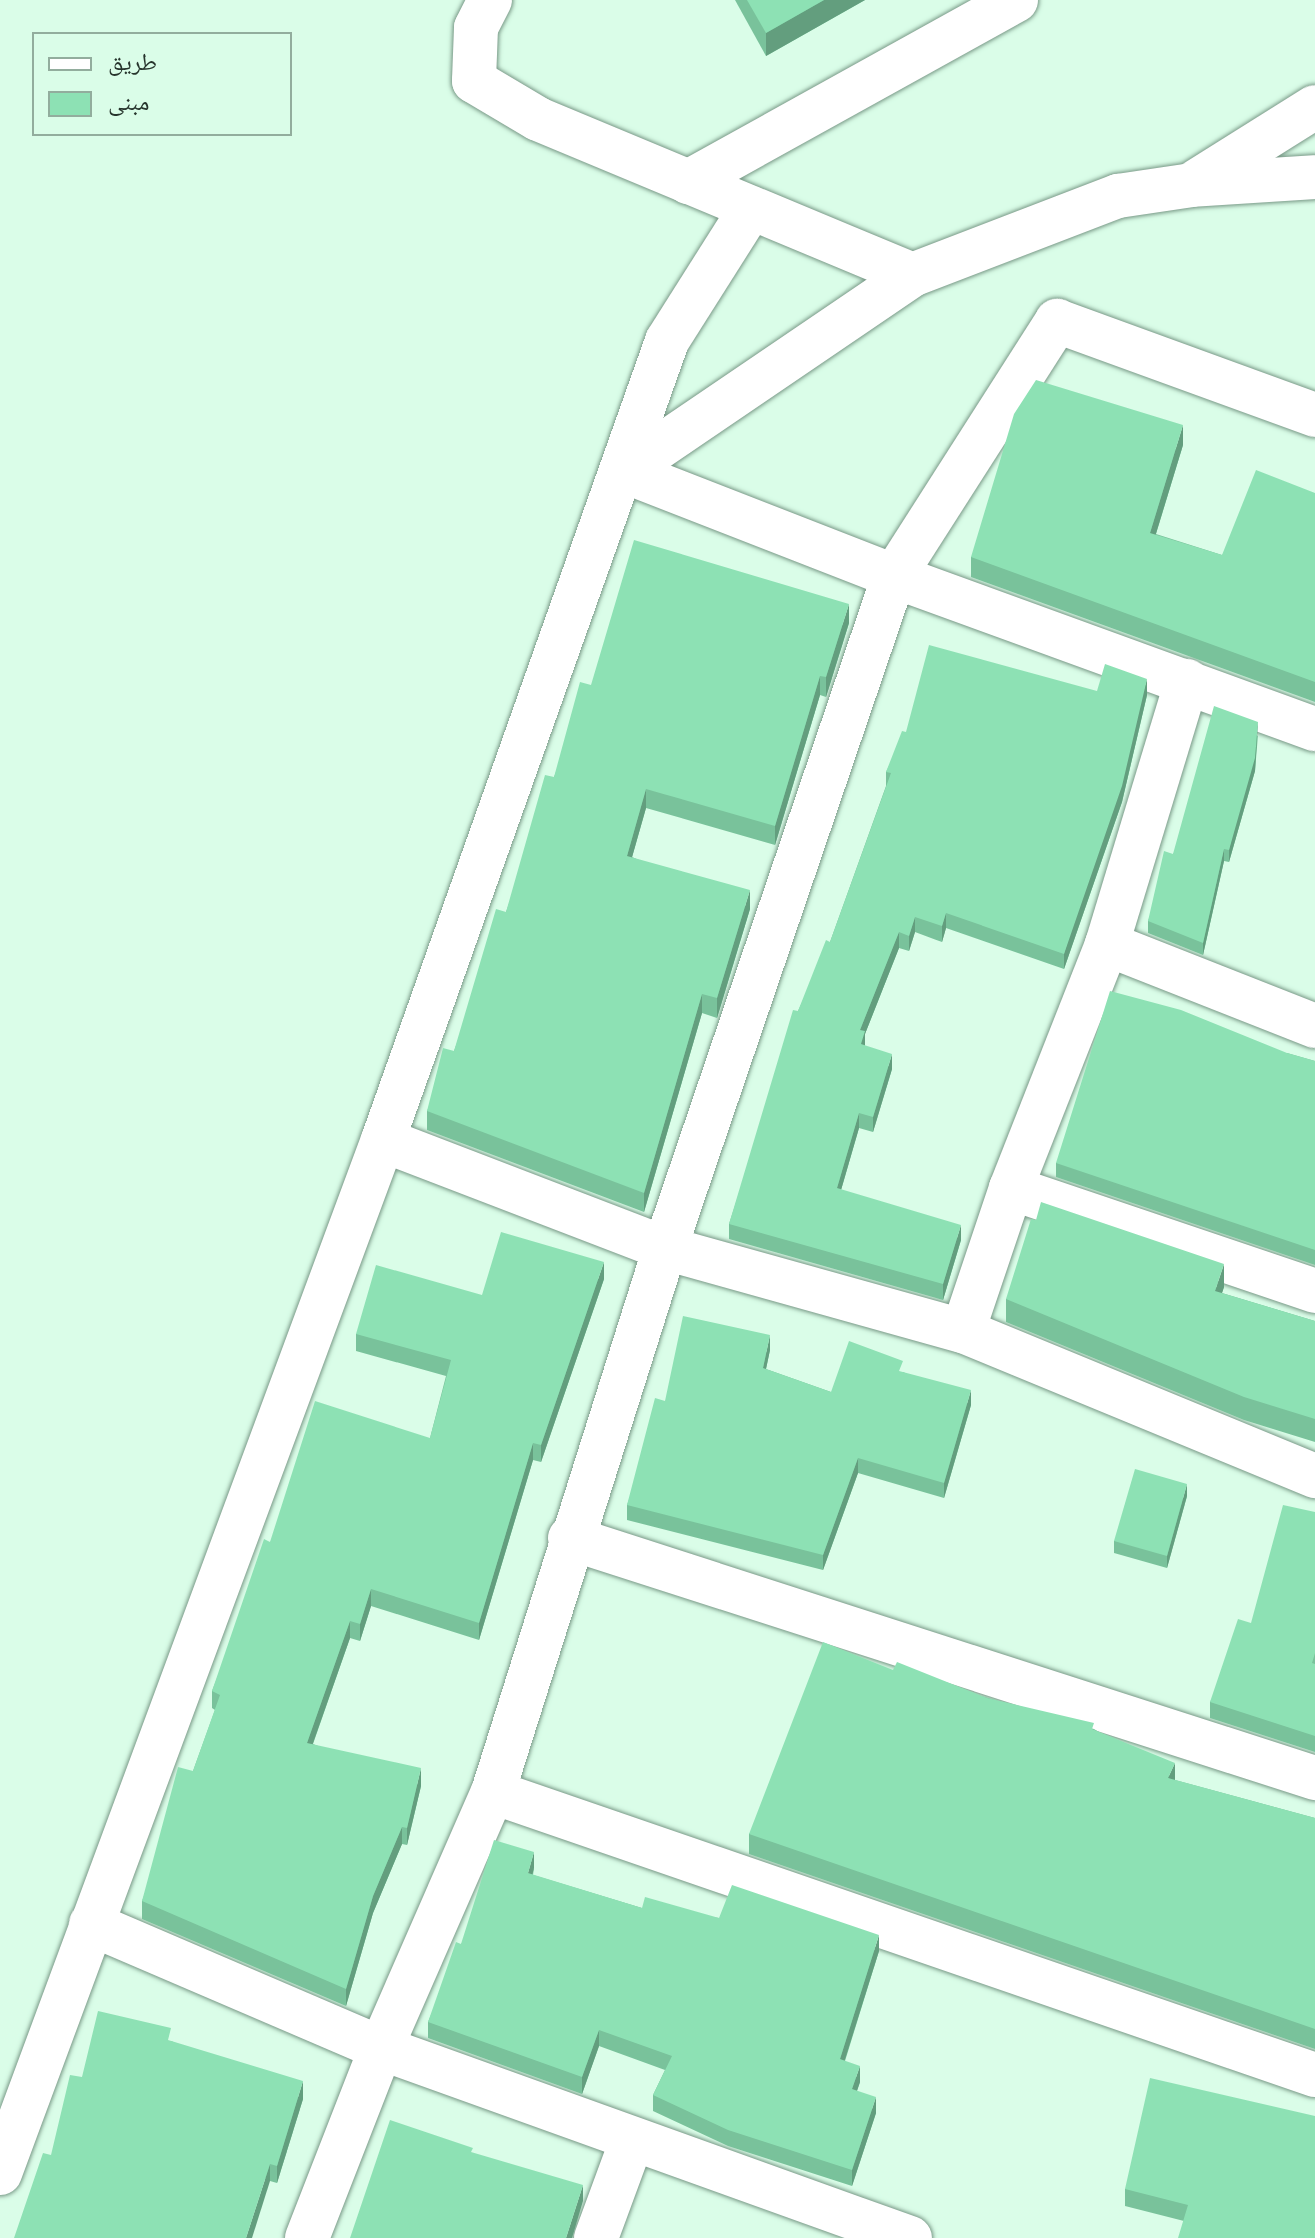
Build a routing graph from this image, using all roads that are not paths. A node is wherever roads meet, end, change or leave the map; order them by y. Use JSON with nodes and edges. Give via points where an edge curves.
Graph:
{"nodes":[{"id":1,"x":490,"y":0,"type":"edge"},
{"id":2,"x":1016,"y":0,"type":"edge"},
{"id":3,"x":1315,"y":107,"type":"edge"},
{"id":4,"x":1315,"y":177,"type":"edge"},
{"id":5,"x":688,"y":182,"type":"junction"},
{"id":6,"x":1192,"y":185,"type":"junction"},
{"id":7,"x":751,"y":208,"type":"junction"},
{"id":8,"x":912,"y":275,"type":"junction"},
{"id":9,"x":1315,"y":415,"type":"edge"},
{"id":10,"x":624,"y":471,"type":"junction"},
{"id":11,"x":894,"y":576,"type":"junction"},
{"id":12,"x":1187,"y":681,"type":"junction"},
{"id":13,"x":1315,"y":729,"type":"edge"},
{"id":14,"x":1107,"y":944,"type":"junction"},
{"id":15,"x":1315,"y":1026,"type":"edge"},
{"id":16,"x":383,"y":1140,"type":"junction"},
{"id":17,"x":1011,"y":1188,"type":"junction"},
{"id":18,"x":665,"y":1248,"type":"junction"},
{"id":19,"x":1315,"y":1291,"type":"edge"},
{"id":20,"x":963,"y":1331,"type":"junction"},
{"id":21,"x":1315,"y":1476,"type":"edge"},
{"id":22,"x":570,"y":1538,"type":"junction"},
{"id":23,"x":1315,"y":1778,"type":"edge"},
{"id":24,"x":493,"y":1792,"type":"junction"},
{"id":25,"x":91,"y":1924,"type":"junction"},
{"id":26,"x":381,"y":2048,"type":"junction"},
{"id":27,"x":1315,"y":2075,"type":"edge"},
{"id":28,"x":632,"y":2140,"type":"junction"},
{"id":29,"x":0,"y":2173,"type":"edge"},
{"id":30,"x":887,"y":2234,"type":"edge"},
{"id":31,"x":307,"y":2238,"type":"edge"},
{"id":32,"x":596,"y":2238,"type":"edge"}],
"edges":[{"from":1,"to":5,"type":"street","via":[[476,28],[474,81],[538,119]]},
{"from":2,"to":5,"type":"street"},
{"from":3,"to":6,"type":"street"},
{"from":4,"to":6,"type":"street"},
{"from":5,"to":7,"type":"street"},
{"from":6,"to":8,"type":"street","via":[[1118,196]]},
{"from":7,"to":8,"type":"street"},
{"from":7,"to":10,"type":"street","via":[[667,341]]},
{"from":8,"to":10,"type":"street"},
{"from":9,"to":11,"type":"street","via":[[1057,321]]},
{"from":10,"to":11,"type":"street"},
{"from":10,"to":16,"type":"street"},
{"from":11,"to":12,"type":"street"},
{"from":11,"to":18,"type":"street"},
{"from":12,"to":13,"type":"street"},
{"from":12,"to":14,"type":"street"},
{"from":14,"to":15,"type":"street"},
{"from":14,"to":17,"type":"street"},
{"from":16,"to":18,"type":"street"},
{"from":16,"to":25,"type":"street"},
{"from":17,"to":19,"type":"street"},
{"from":17,"to":20,"type":"street"},
{"from":18,"to":20,"type":"street"},
{"from":18,"to":22,"type":"street"},
{"from":20,"to":21,"type":"street"},
{"from":22,"to":23,"type":"street"},
{"from":22,"to":24,"type":"street"},
{"from":24,"to":26,"type":"street"},
{"from":24,"to":27,"type":"street"},
{"from":25,"to":26,"type":"street"},
{"from":25,"to":29,"type":"street"},
{"from":26,"to":28,"type":"street"},
{"from":26,"to":31,"type":"street"},
{"from":28,"to":30,"type":"street"},
{"from":28,"to":32,"type":"street"}]}
